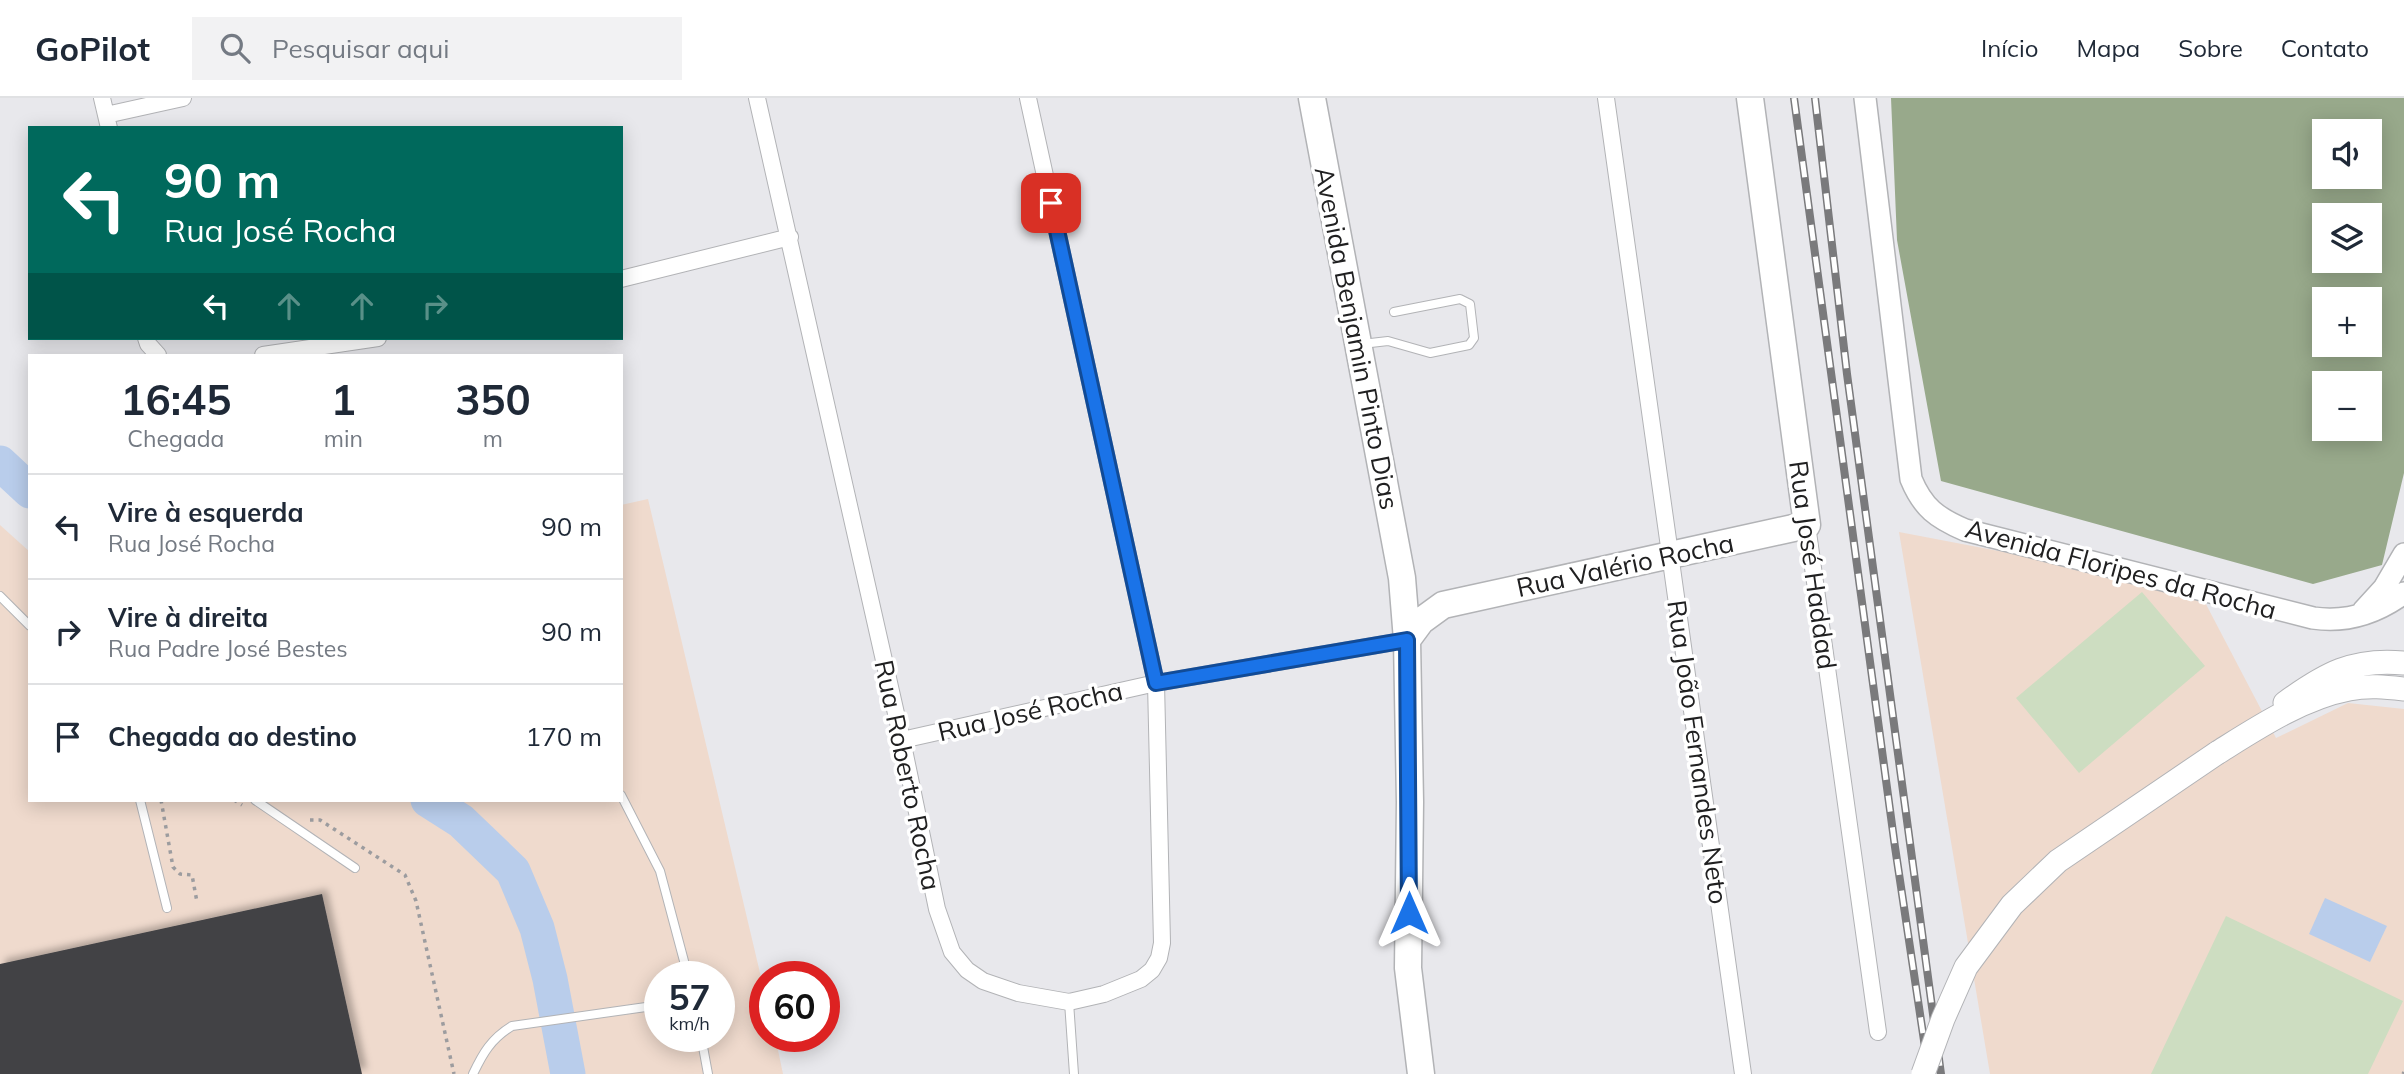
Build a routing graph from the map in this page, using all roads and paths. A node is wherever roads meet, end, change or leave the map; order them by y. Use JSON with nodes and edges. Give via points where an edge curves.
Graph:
{"nodes":[{"id":1,"x":102,"y":98,"type":"edge"},
{"id":2,"x":183,"y":98,"type":"edge"},
{"id":3,"x":757,"y":98,"type":"edge"},
{"id":4,"x":1028,"y":98,"type":"edge"},
{"id":5,"x":1312,"y":98,"type":"edge"},
{"id":6,"x":1606,"y":98,"type":"edge"},
{"id":7,"x":1750,"y":98,"type":"edge"},
{"id":8,"x":1865,"y":98,"type":"edge"},
{"id":9,"x":107,"y":121,"type":"edge"},
{"id":10,"x":790,"y":237,"type":"junction"},
{"id":11,"x":623,"y":279,"type":"edge"},
{"id":12,"x":1394,"y":312,"type":"dead end"},
{"id":13,"x":147,"y":340,"type":"edge"},
{"id":14,"x":364,"y":340,"type":"edge"},
{"id":15,"x":1359,"y":344,"type":"junction"},
{"id":16,"x":157,"y":354,"type":"edge"},
{"id":17,"x":270,"y":354,"type":"edge"},
{"id":18,"x":1807,"y":525,"type":"junction"},
{"id":19,"x":2404,"y":554,"type":"edge"},
{"id":20,"x":1671,"y":555,"type":"junction"},
{"id":21,"x":1402,"y":578,"type":"junction"},
{"id":22,"x":2404,"y":593,"type":"edge"},
{"id":23,"x":1,"y":598,"type":"edge"},
{"id":24,"x":1443,"y":605,"type":"junction"},
{"id":25,"x":2358,"y":616,"type":"junction"},
{"id":26,"x":28,"y":624,"type":"edge"},
{"id":27,"x":1407,"y":640,"type":"junction"},
{"id":28,"x":2404,"y":663,"type":"edge"},
{"id":29,"x":1156,"y":683,"type":"junction"},
{"id":30,"x":2404,"y":689,"type":"edge"},
{"id":31,"x":2248,"y":734,"type":"junction"},
{"id":32,"x":902,"y":740,"type":"junction"},
{"id":33,"x":623,"y":799,"type":"edge"},
{"id":34,"x":140,"y":802,"type":"edge"},
{"id":35,"x":162,"y":802,"type":"edge"},
{"id":36,"x":237,"y":802,"type":"edge"},
{"id":37,"x":258,"y":802,"type":"edge"},
{"id":38,"x":244,"y":806,"type":"dead end"},
{"id":39,"x":288,"y":822,"type":"junction"},
{"id":40,"x":355,"y":868,"type":"dead end"},
{"id":41,"x":197,"y":902,"type":"dead end"},
{"id":42,"x":167,"y":908,"type":"dead end"},
{"id":43,"x":684,"y":961,"type":"edge"},
{"id":44,"x":1069,"y":1002,"type":"junction"},
{"id":45,"x":644,"y":1007,"type":"edge"},
{"id":46,"x":1878,"y":1032,"type":"dead end"},
{"id":47,"x":704,"y":1052,"type":"edge"},
{"id":48,"x":454,"y":1074,"type":"edge"},
{"id":49,"x":473,"y":1074,"type":"edge"},
{"id":50,"x":708,"y":1074,"type":"edge"},
{"id":51,"x":1074,"y":1074,"type":"edge"},
{"id":52,"x":1421,"y":1074,"type":"edge"},
{"id":53,"x":1743,"y":1074,"type":"edge"},
{"id":54,"x":1923,"y":1074,"type":"edge"}],
"edges":[{"from":1,"to":9,"type":"street"},
{"from":2,"to":9,"type":"street"},
{"from":3,"to":10,"type":"street","name":"Rua Roberto Rocha"},
{"from":4,"to":29,"type":"street","name":"Rua Roberto Rocha"},
{"from":5,"to":15,"type":"main road","name":"Avenida Benjamin Pinto Dias"},
{"from":6,"to":20,"type":"street","name":"Rua João Fernandes Neto"},
{"from":7,"to":18,"type":"main road","name":"Rua José Haddad"},
{"from":8,"to":25,"type":"street","name":"Avenida Floripes da Rocha","via":[[1911,479],[1927,508],[1965,530],[2288,612],[2327,620]]},
{"from":10,"to":11,"type":"street"},
{"from":10,"to":32,"type":"street","name":"Rua Roberto Rocha"},
{"from":12,"to":15,"type":"lane","via":[[1460,299],[1470,304],[1474,338],[1469,345],[1430,353],[1388,341]]},
{"from":13,"to":16,"type":"street"},
{"from":14,"to":17,"type":"street"},
{"from":15,"to":21,"type":"main road","name":"Avenida Benjamin Pinto Dias"},
{"from":18,"to":20,"type":"main road","name":"Rua Valério Rocha"},
{"from":18,"to":46,"type":"street","name":"Rua José Haddad"},
{"from":19,"to":25,"type":"street","via":[[2384,588]]},
{"from":20,"to":24,"type":"main road","name":"Rua Valério Rocha"},
{"from":20,"to":53,"type":"street","name":"Rua João Fernandes Neto"},
{"from":21,"to":24,"type":"main road","via":[[1421,596]]},
{"from":21,"to":27,"type":"main road","name":"Avenida Benjamin Pinto Dias"},
{"from":22,"to":25,"type":"street","name":"Avenida Floripes da Rocha"},
{"from":23,"to":26,"type":"lane"},
{"from":24,"to":27,"type":"main road","via":[[1421,621]]},
{"from":27,"to":29,"type":"street","name":"Rua José Rocha"},
{"from":27,"to":52,"type":"main road","name":"Avenida Benjamin Pinto Dias","via":[[1408,968]]},
{"from":28,"to":31,"type":"main road","via":[[2368,662],[2330,673]]},
{"from":29,"to":32,"type":"street","name":"Rua José Rocha"},
{"from":29,"to":44,"type":"street","name":"Rua Roberto Rocha","via":[[1159,958],[1141,979],[1104,995]]},
{"from":30,"to":31,"type":"main road","via":[[2350,688],[2307,703]]},
{"from":31,"to":54,"type":"main road","bridge":true,"via":[[2058,861],[2011,905],[1966,967]]},
{"from":32,"to":44,"type":"street","name":"Rua Roberto Rocha","via":[[937,909],[952,952],[983,981]]},
{"from":33,"to":43,"type":"lane","via":[[660,871]]},
{"from":34,"to":42,"type":"lane"},
{"from":35,"to":41,"type":"path","via":[[173,867],[180,874],[192,875]]},
{"from":36,"to":38,"type":"path"},
{"from":37,"to":39,"type":"lane"},
{"from":39,"to":40,"type":"lane"},
{"from":39,"to":48,"type":"path","via":[[320,820],[405,875],[416,901]]},
{"from":44,"to":51,"type":"lane"},
{"from":45,"to":49,"type":"lane","via":[[512,1026],[484,1050]]},
{"from":47,"to":50,"type":"lane"}]}
